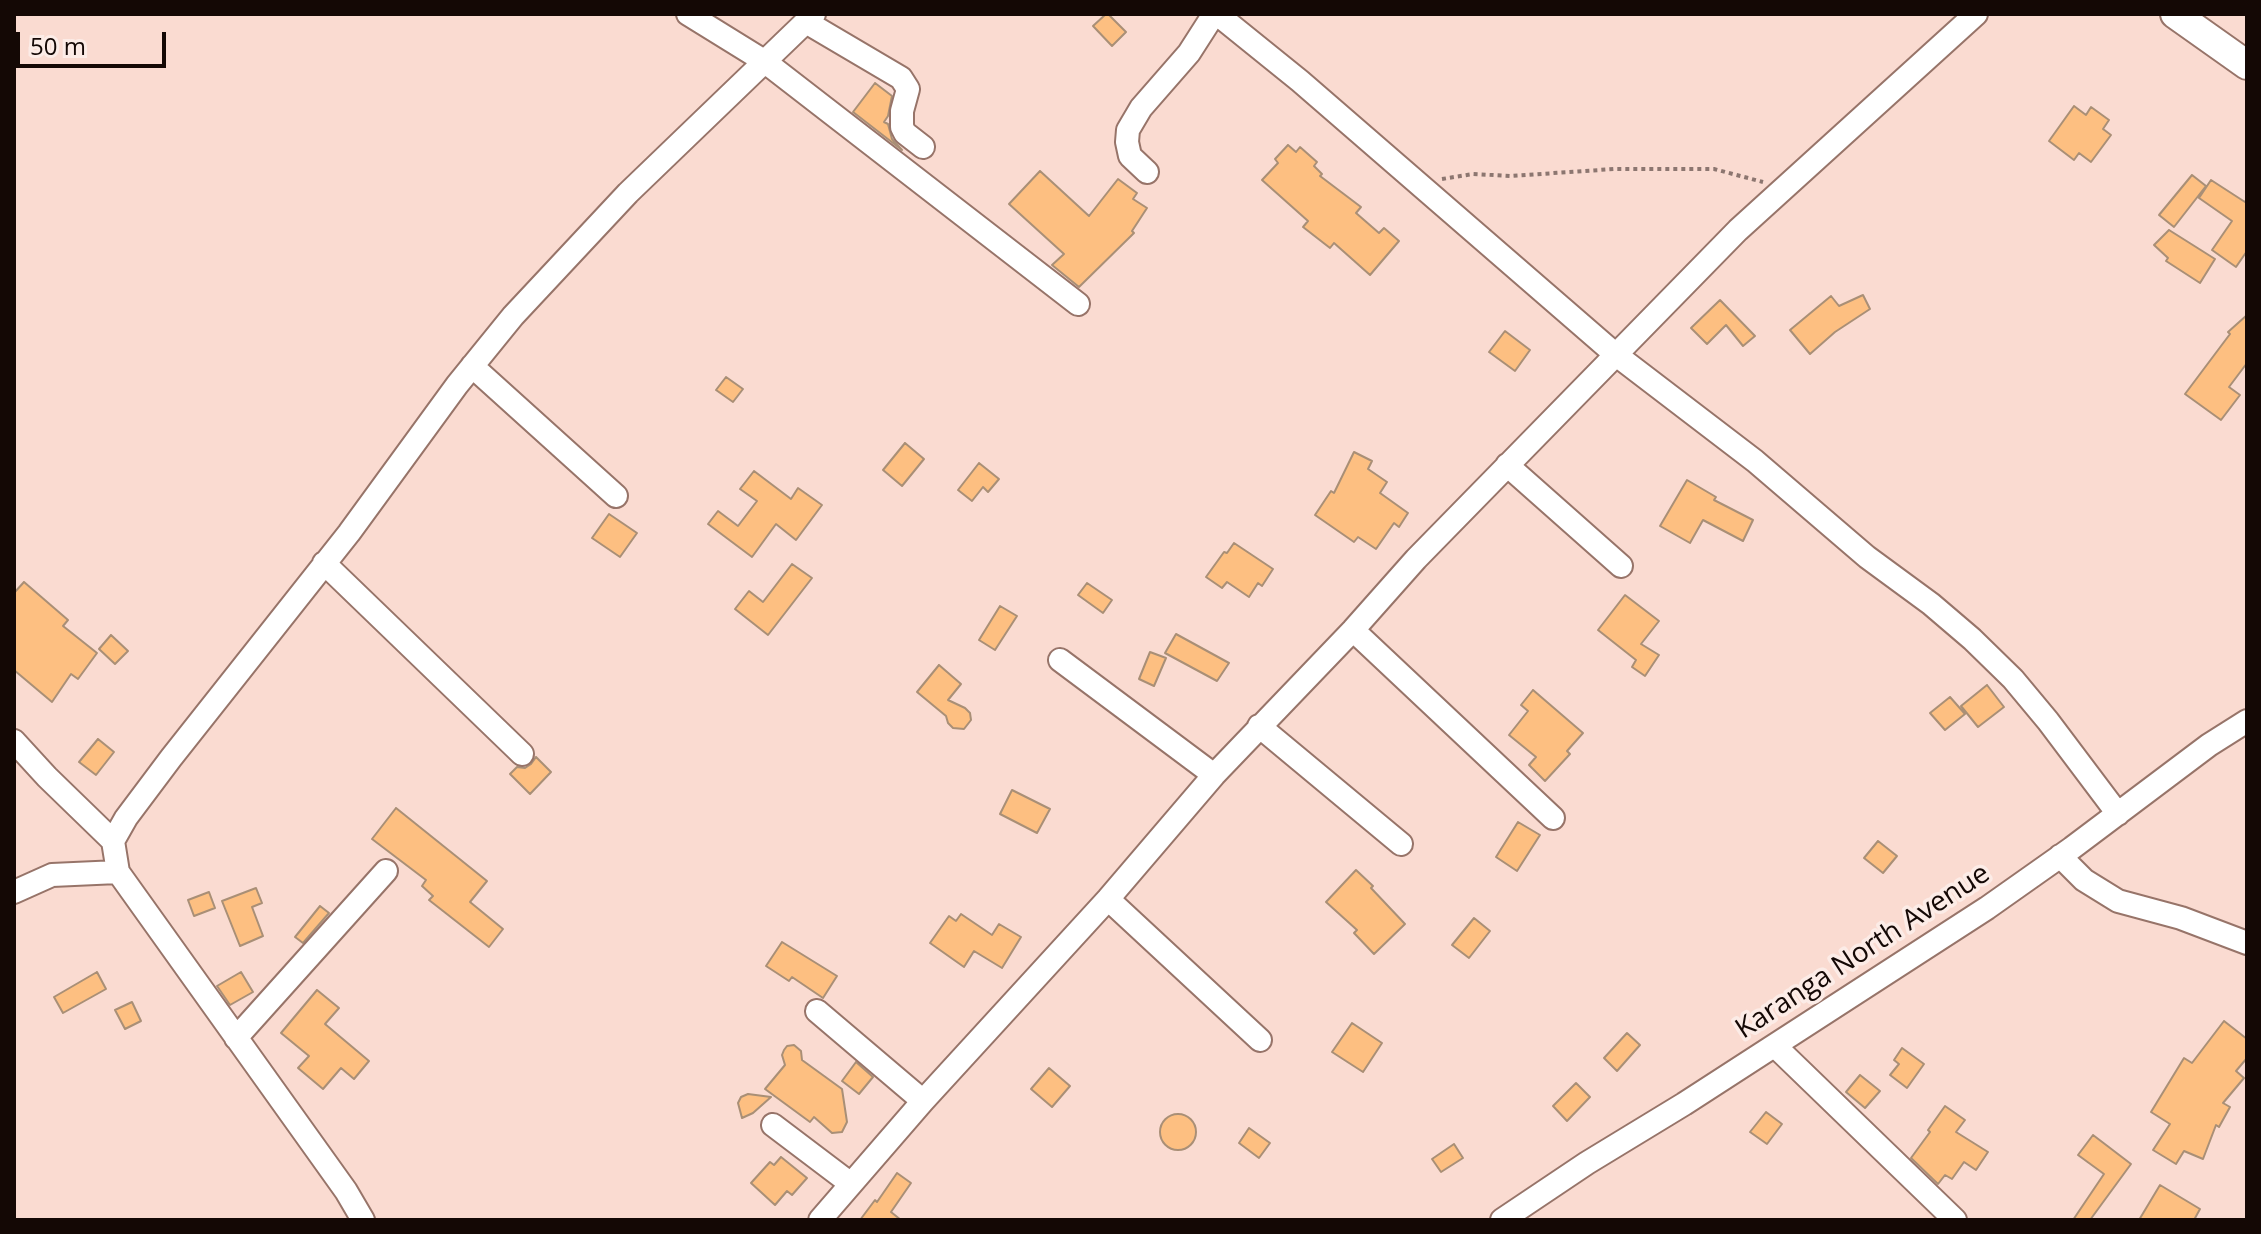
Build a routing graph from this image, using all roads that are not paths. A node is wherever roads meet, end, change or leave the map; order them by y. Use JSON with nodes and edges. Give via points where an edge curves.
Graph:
{"nodes":[{"id":1,"x":688,"y":14,"type":"edge"},
{"id":2,"x":1216,"y":14,"type":"edge"},
{"id":3,"x":1976,"y":14,"type":"edge"},
{"id":4,"x":2175,"y":14,"type":"edge"},
{"id":5,"x":810,"y":18,"type":"edge"},
{"id":6,"x":764,"y":61,"type":"junction"},
{"id":7,"x":2247,"y":65,"type":"edge"},
{"id":8,"x":923,"y":147,"type":"dead end"},
{"id":9,"x":1147,"y":172,"type":"dead end"},
{"id":10,"x":1078,"y":304,"type":"dead end"},
{"id":11,"x":1615,"y":354,"type":"junction"},
{"id":12,"x":472,"y":366,"type":"junction"},
{"id":13,"x":1507,"y":465,"type":"junction"},
{"id":14,"x":616,"y":496,"type":"dead end"},
{"id":15,"x":324,"y":563,"type":"junction"},
{"id":16,"x":1621,"y":566,"type":"dead end"},
{"id":17,"x":1353,"y":630,"type":"junction"},
{"id":18,"x":1060,"y":660,"type":"dead end"},
{"id":19,"x":2247,"y":721,"type":"edge"},
{"id":20,"x":1259,"y":726,"type":"junction"},
{"id":21,"x":14,"y":741,"type":"edge"},
{"id":22,"x":522,"y":754,"type":"dead end"},
{"id":23,"x":1214,"y":775,"type":"junction"},
{"id":24,"x":2118,"y":814,"type":"junction"},
{"id":25,"x":1553,"y":818,"type":"dead end"},
{"id":26,"x":113,"y":841,"type":"junction"},
{"id":27,"x":1401,"y":844,"type":"dead end"},
{"id":28,"x":2060,"y":856,"type":"junction"},
{"id":29,"x":386,"y":871,"type":"dead end"},
{"id":30,"x":118,"y":872,"type":"junction"},
{"id":31,"x":14,"y":892,"type":"edge"},
{"id":32,"x":1108,"y":899,"type":"junction"},
{"id":33,"x":2247,"y":943,"type":"edge"},
{"id":34,"x":817,"y":1011,"type":"dead end"},
{"id":35,"x":236,"y":1038,"type":"junction"},
{"id":36,"x":1260,"y":1040,"type":"dead end"},
{"id":37,"x":1775,"y":1046,"type":"junction"},
{"id":38,"x":923,"y":1101,"type":"junction"},
{"id":39,"x":773,"y":1125,"type":"dead end"},
{"id":40,"x":851,"y":1184,"type":"junction"},
{"id":41,"x":1948,"y":1217,"type":"edge"},
{"id":42,"x":363,"y":1220,"type":"edge"},
{"id":43,"x":820,"y":1220,"type":"edge"},
{"id":44,"x":1502,"y":1220,"type":"edge"}],
"edges":[{"from":1,"to":6,"type":"street"},
{"from":2,"to":9,"type":"street","via":[[1128,130],[1130,156]]},
{"from":2,"to":11,"type":"street"},
{"from":3,"to":11,"type":"street","via":[[1738,230]]},
{"from":4,"to":7,"type":"street"},
{"from":5,"to":6,"type":"street"},
{"from":5,"to":8,"type":"street","via":[[901,78],[908,89],[902,127]]},
{"from":6,"to":10,"type":"street"},
{"from":6,"to":12,"type":"street","via":[[570,252]]},
{"from":11,"to":13,"type":"street"},
{"from":11,"to":24,"type":"street","via":[[1972,639],[2013,679]]},
{"from":12,"to":14,"type":"street"},
{"from":12,"to":15,"type":"street"},
{"from":13,"to":16,"type":"street"},
{"from":13,"to":17,"type":"street"},
{"from":15,"to":22,"type":"street"},
{"from":15,"to":26,"type":"street"},
{"from":17,"to":20,"type":"street"},
{"from":17,"to":25,"type":"street"},
{"from":18,"to":23,"type":"street"},
{"from":19,"to":24,"type":"street","name":"Karanga North Avenue"},
{"from":20,"to":23,"type":"street"},
{"from":20,"to":27,"type":"street"},
{"from":21,"to":26,"type":"street"},
{"from":23,"to":32,"type":"street"},
{"from":24,"to":28,"type":"street","name":"Karanga North Avenue"},
{"from":26,"to":30,"type":"street"},
{"from":28,"to":33,"type":"street","via":[[2084,880],[2118,901]]},
{"from":28,"to":37,"type":"street","name":"Karanga North Avenue"},
{"from":29,"to":35,"type":"street"},
{"from":30,"to":31,"type":"street","via":[[52,875]]},
{"from":30,"to":35,"type":"street"},
{"from":32,"to":36,"type":"street"},
{"from":32,"to":38,"type":"street"},
{"from":34,"to":38,"type":"street"},
{"from":35,"to":42,"type":"street"},
{"from":37,"to":41,"type":"street"},
{"from":37,"to":44,"type":"street","name":"Karanga North Avenue"},
{"from":38,"to":40,"type":"street"},
{"from":39,"to":40,"type":"street"},
{"from":40,"to":43,"type":"street"}]}
